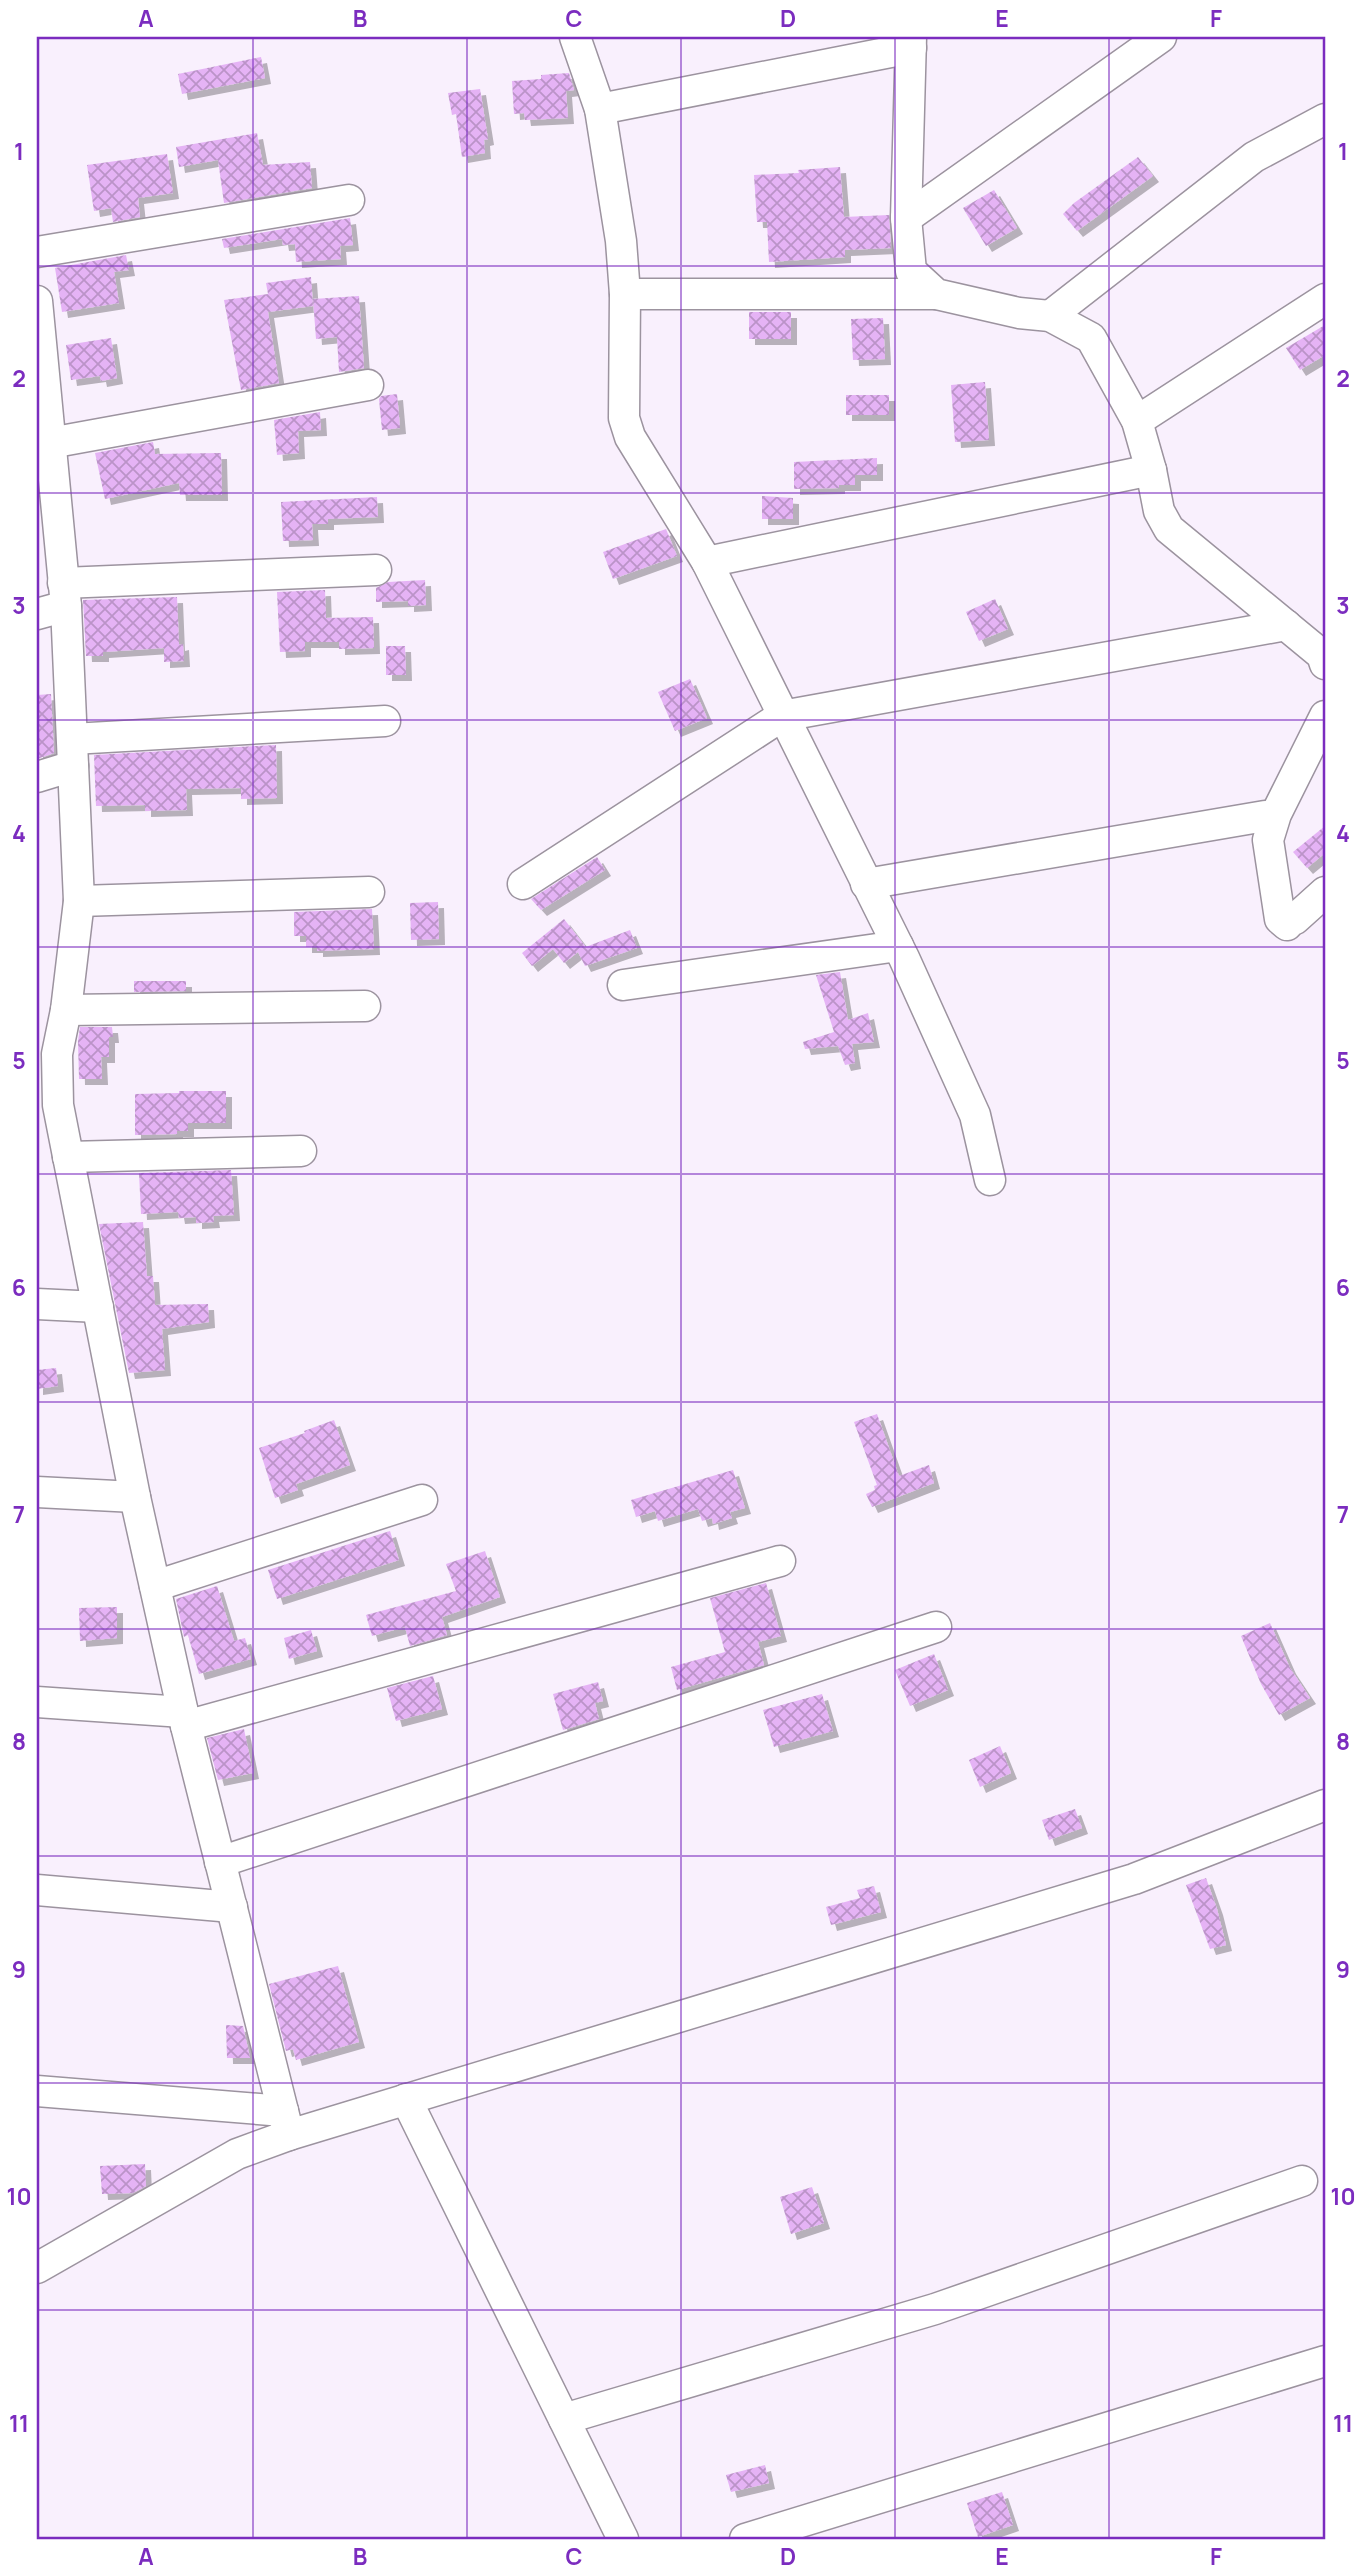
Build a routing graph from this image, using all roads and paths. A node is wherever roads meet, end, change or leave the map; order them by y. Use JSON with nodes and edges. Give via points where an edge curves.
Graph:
{"nodes":[{"id":1,"x":575,"y":37,"type":"edge"},
{"id":2,"x":1161,"y":37,"type":"edge"},
{"id":3,"x":911,"y":43,"type":"edge"},
{"id":4,"x":600,"y":109,"type":"junction"},
{"id":5,"x":1325,"y":119,"type":"edge"},
{"id":6,"x":349,"y":200,"type":"dead end"},
{"id":7,"x":906,"y":218,"type":"junction"},
{"id":8,"x":37,"y":252,"type":"edge"},
{"id":9,"x":625,"y":294,"type":"junction"},
{"id":10,"x":936,"y":294,"type":"junction"},
{"id":11,"x":1325,"y":299,"type":"edge"},
{"id":12,"x":37,"y":301,"type":"edge"},
{"id":13,"x":1049,"y":316,"type":"junction"},
{"id":14,"x":368,"y":385,"type":"dead end"},
{"id":15,"x":1137,"y":421,"type":"junction"},
{"id":16,"x":46,"y":452,"type":"edge"},
{"id":17,"x":1151,"y":470,"type":"junction"},
{"id":18,"x":707,"y":562,"type":"junction"},
{"id":19,"x":376,"y":570,"type":"dead end"},
{"id":20,"x":64,"y":594,"type":"junction"},
{"id":21,"x":37,"y":614,"type":"edge"},
{"id":22,"x":1286,"y":625,"type":"junction"},
{"id":23,"x":1325,"y":664,"type":"edge"},
{"id":24,"x":782,"y":716,"type":"junction"},
{"id":25,"x":1325,"y":716,"type":"edge"},
{"id":26,"x":385,"y":721,"type":"dead end"},
{"id":27,"x":73,"y":752,"type":"junction"},
{"id":28,"x":37,"y":777,"type":"edge"},
{"id":29,"x":1265,"y":816,"type":"dead end"},
{"id":30,"x":523,"y":884,"type":"dead end"},
{"id":31,"x":866,"y":884,"type":"junction"},
{"id":32,"x":369,"y":892,"type":"dead end"},
{"id":33,"x":1325,"y":892,"type":"edge"},
{"id":34,"x":79,"y":901,"type":"junction"},
{"id":35,"x":898,"y":946,"type":"junction"},
{"id":36,"x":623,"y":985,"type":"dead end"},
{"id":37,"x":365,"y":1006,"type":"dead end"},
{"id":38,"x":65,"y":1010,"type":"junction"},
{"id":39,"x":47,"y":1058,"type":"edge"},
{"id":40,"x":302,"y":1151,"type":"dead end"},
{"id":41,"x":68,"y":1157,"type":"junction"},
{"id":42,"x":990,"y":1180,"type":"dead end"},
{"id":43,"x":37,"y":1304,"type":"edge"},
{"id":44,"x":98,"y":1307,"type":"junction"},
{"id":45,"x":37,"y":1493,"type":"edge"},
{"id":46,"x":135,"y":1497,"type":"junction"},
{"id":47,"x":422,"y":1500,"type":"dead end"},
{"id":48,"x":780,"y":1561,"type":"dead end"},
{"id":49,"x":155,"y":1586,"type":"junction"},
{"id":50,"x":936,"y":1628,"type":"dead end"},
{"id":51,"x":37,"y":1702,"type":"edge"},
{"id":52,"x":185,"y":1719,"type":"junction"},
{"id":53,"x":1325,"y":1805,"type":"edge"},
{"id":54,"x":220,"y":1862,"type":"junction"},
{"id":55,"x":37,"y":1890,"type":"edge"},
{"id":56,"x":232,"y":1907,"type":"junction"},
{"id":57,"x":37,"y":2091,"type":"edge"},
{"id":58,"x":406,"y":2099,"type":"junction"},
{"id":59,"x":286,"y":2123,"type":"junction"},
{"id":60,"x":1302,"y":2181,"type":"dead end"},
{"id":61,"x":37,"y":2268,"type":"edge"},
{"id":62,"x":1325,"y":2361,"type":"edge"},
{"id":63,"x":564,"y":2419,"type":"junction"},
{"id":64,"x":623,"y":2539,"type":"edge"},
{"id":65,"x":745,"y":2539,"type":"edge"}],
"edges":[{"from":1,"to":4,"type":"street"},
{"from":2,"to":7,"type":"street"},
{"from":3,"to":4,"type":"street"},
{"from":3,"to":7,"type":"street"},
{"from":4,"to":9,"type":"street"},
{"from":5,"to":13,"type":"street","via":[[1254,157]]},
{"from":6,"to":8,"type":"street"},
{"from":7,"to":10,"type":"street","via":[[911,271]]},
{"from":9,"to":10,"type":"street"},
{"from":9,"to":18,"type":"street","via":[[624,418],[630,437]]},
{"from":10,"to":13,"type":"street"},
{"from":11,"to":15,"type":"street"},
{"from":12,"to":16,"type":"street"},
{"from":13,"to":15,"type":"street","via":[[1091,338]]},
{"from":14,"to":16,"type":"street"},
{"from":15,"to":17,"type":"street"},
{"from":16,"to":20,"type":"street"},
{"from":17,"to":18,"type":"street"},
{"from":17,"to":22,"type":"street","via":[[1159,511],[1169,529]]},
{"from":18,"to":24,"type":"street"},
{"from":19,"to":20,"type":"street"},
{"from":20,"to":21,"type":"street"},
{"from":20,"to":27,"type":"street"},
{"from":22,"to":23,"type":"street","via":[[1322,654]]},
{"from":22,"to":24,"type":"street"},
{"from":24,"to":30,"type":"street"},
{"from":24,"to":31,"type":"street"},
{"from":25,"to":33,"type":"street","via":[[1276,814],[1268,840],[1280,919],[1291,922]]},
{"from":26,"to":27,"type":"street"},
{"from":27,"to":28,"type":"street"},
{"from":27,"to":34,"type":"street"},
{"from":29,"to":31,"type":"street"},
{"from":31,"to":35,"type":"street"},
{"from":32,"to":34,"type":"street"},
{"from":34,"to":38,"type":"street"},
{"from":35,"to":36,"type":"street"},
{"from":35,"to":42,"type":"street","via":[[975,1115]]},
{"from":37,"to":38,"type":"street"},
{"from":38,"to":39,"type":"street"},
{"from":39,"to":41,"type":"street"},
{"from":40,"to":41,"type":"street"},
{"from":41,"to":44,"type":"street"},
{"from":43,"to":44,"type":"street"},
{"from":44,"to":46,"type":"street"},
{"from":45,"to":46,"type":"street"},
{"from":46,"to":49,"type":"street"},
{"from":47,"to":49,"type":"street"},
{"from":48,"to":52,"type":"street"},
{"from":49,"to":52,"type":"street"},
{"from":50,"to":54,"type":"street"},
{"from":51,"to":52,"type":"street"},
{"from":52,"to":54,"type":"street"},
{"from":53,"to":58,"type":"street","via":[[1134,1878]]},
{"from":54,"to":56,"type":"street"},
{"from":55,"to":56,"type":"street"},
{"from":56,"to":59,"type":"street"},
{"from":57,"to":59,"type":"street"},
{"from":58,"to":59,"type":"street"},
{"from":58,"to":63,"type":"street"},
{"from":59,"to":61,"type":"street"},
{"from":60,"to":63,"type":"street","via":[[935,2309]]},
{"from":62,"to":65,"type":"street"},
{"from":63,"to":64,"type":"street"}]}
